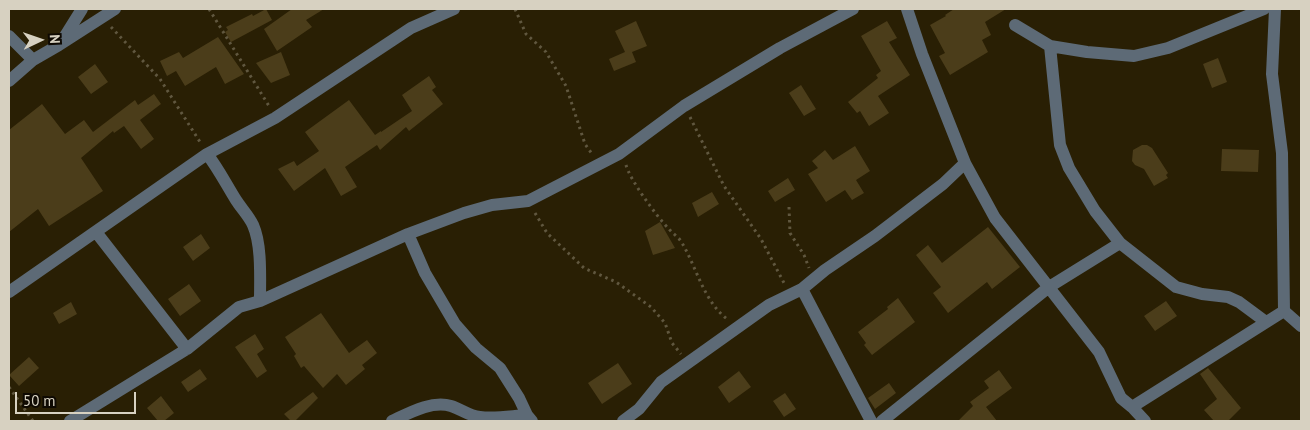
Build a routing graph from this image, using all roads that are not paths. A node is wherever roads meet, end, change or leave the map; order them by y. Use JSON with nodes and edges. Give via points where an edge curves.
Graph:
{"nodes":[{"id":1,"x":82,"y":9,"type":"edge"},
{"id":2,"x":115,"y":9,"type":"edge"},
{"id":3,"x":452,"y":9,"type":"edge"},
{"id":4,"x":853,"y":9,"type":"edge"},
{"id":5,"x":907,"y":9,"type":"edge"},
{"id":6,"x":1264,"y":9,"type":"edge"},
{"id":7,"x":1275,"y":9,"type":"edge"},
{"id":8,"x":1015,"y":25,"type":"dead end"},
{"id":9,"x":9,"y":36,"type":"edge"},
{"id":10,"x":60,"y":45,"type":"junction"},
{"id":11,"x":1050,"y":46,"type":"junction"},
{"id":12,"x":33,"y":60,"type":"junction"},
{"id":13,"x":9,"y":80,"type":"edge"},
{"id":14,"x":207,"y":154,"type":"junction"},
{"id":15,"x":965,"y":162,"type":"junction"},
{"id":16,"x":96,"y":232,"type":"junction"},
{"id":17,"x":408,"y":234,"type":"junction"},
{"id":18,"x":1120,"y":243,"type":"junction"},
{"id":19,"x":807,"y":285,"type":"junction"},
{"id":20,"x":1049,"y":287,"type":"junction"},
{"id":21,"x":9,"y":292,"type":"edge"},
{"id":22,"x":260,"y":301,"type":"junction"},
{"id":23,"x":1284,"y":311,"type":"junction"},
{"id":24,"x":1266,"y":322,"type":"junction"},
{"id":25,"x":1301,"y":326,"type":"edge"},
{"id":26,"x":187,"y":349,"type":"junction"},
{"id":27,"x":1132,"y":407,"type":"junction"},
{"id":28,"x":529,"y":418,"type":"edge"},
{"id":29,"x":70,"y":421,"type":"edge"},
{"id":30,"x":392,"y":421,"type":"edge"},
{"id":31,"x":623,"y":421,"type":"edge"},
{"id":32,"x":871,"y":421,"type":"edge"},
{"id":33,"x":882,"y":421,"type":"edge"},
{"id":34,"x":1145,"y":421,"type":"edge"}],
"edges":[{"from":1,"to":10,"type":"street"},
{"from":2,"to":10,"type":"street"},
{"from":3,"to":14,"type":"street","via":[[411,28],[275,118]]},
{"from":4,"to":17,"type":"street","via":[[780,48],[684,106],[623,152],[528,201],[482,208]]},
{"from":5,"to":15,"type":"street"},
{"from":6,"to":11,"type":"street","via":[[1168,48],[1134,56]]},
{"from":7,"to":23,"type":"street","via":[[1272,74],[1282,153]]},
{"from":8,"to":11,"type":"street"},
{"from":9,"to":12,"type":"street"},
{"from":10,"to":12,"type":"street"},
{"from":11,"to":18,"type":"street","via":[[1060,145],[1069,168],[1091,204]]},
{"from":12,"to":13,"type":"street"},
{"from":14,"to":16,"type":"street"},
{"from":14,"to":22,"type":"street","via":[[253,224],[259,262]]},
{"from":15,"to":19,"type":"street","via":[[943,184]]},
{"from":15,"to":20,"type":"street","via":[[995,218]]},
{"from":16,"to":21,"type":"street"},
{"from":16,"to":26,"type":"street"},
{"from":17,"to":22,"type":"street"},
{"from":17,"to":28,"type":"street","via":[[425,273],[455,324],[500,368]]},
{"from":18,"to":20,"type":"street"},
{"from":18,"to":24,"type":"street","via":[[1176,287],[1228,297]]},
{"from":19,"to":31,"type":"street","via":[[769,305],[689,362],[662,382],[639,409]]},
{"from":19,"to":32,"type":"street"},
{"from":20,"to":27,"type":"street","via":[[1099,352],[1121,398]]},
{"from":20,"to":33,"type":"street"},
{"from":22,"to":26,"type":"street","via":[[239,307]]},
{"from":23,"to":24,"type":"street"},
{"from":23,"to":25,"type":"street"},
{"from":24,"to":27,"type":"street"},
{"from":26,"to":29,"type":"street"},
{"from":27,"to":34,"type":"street"},
{"from":28,"to":30,"type":"street","via":[[478,417],[451,406],[435,405],[419,408]]}]}
